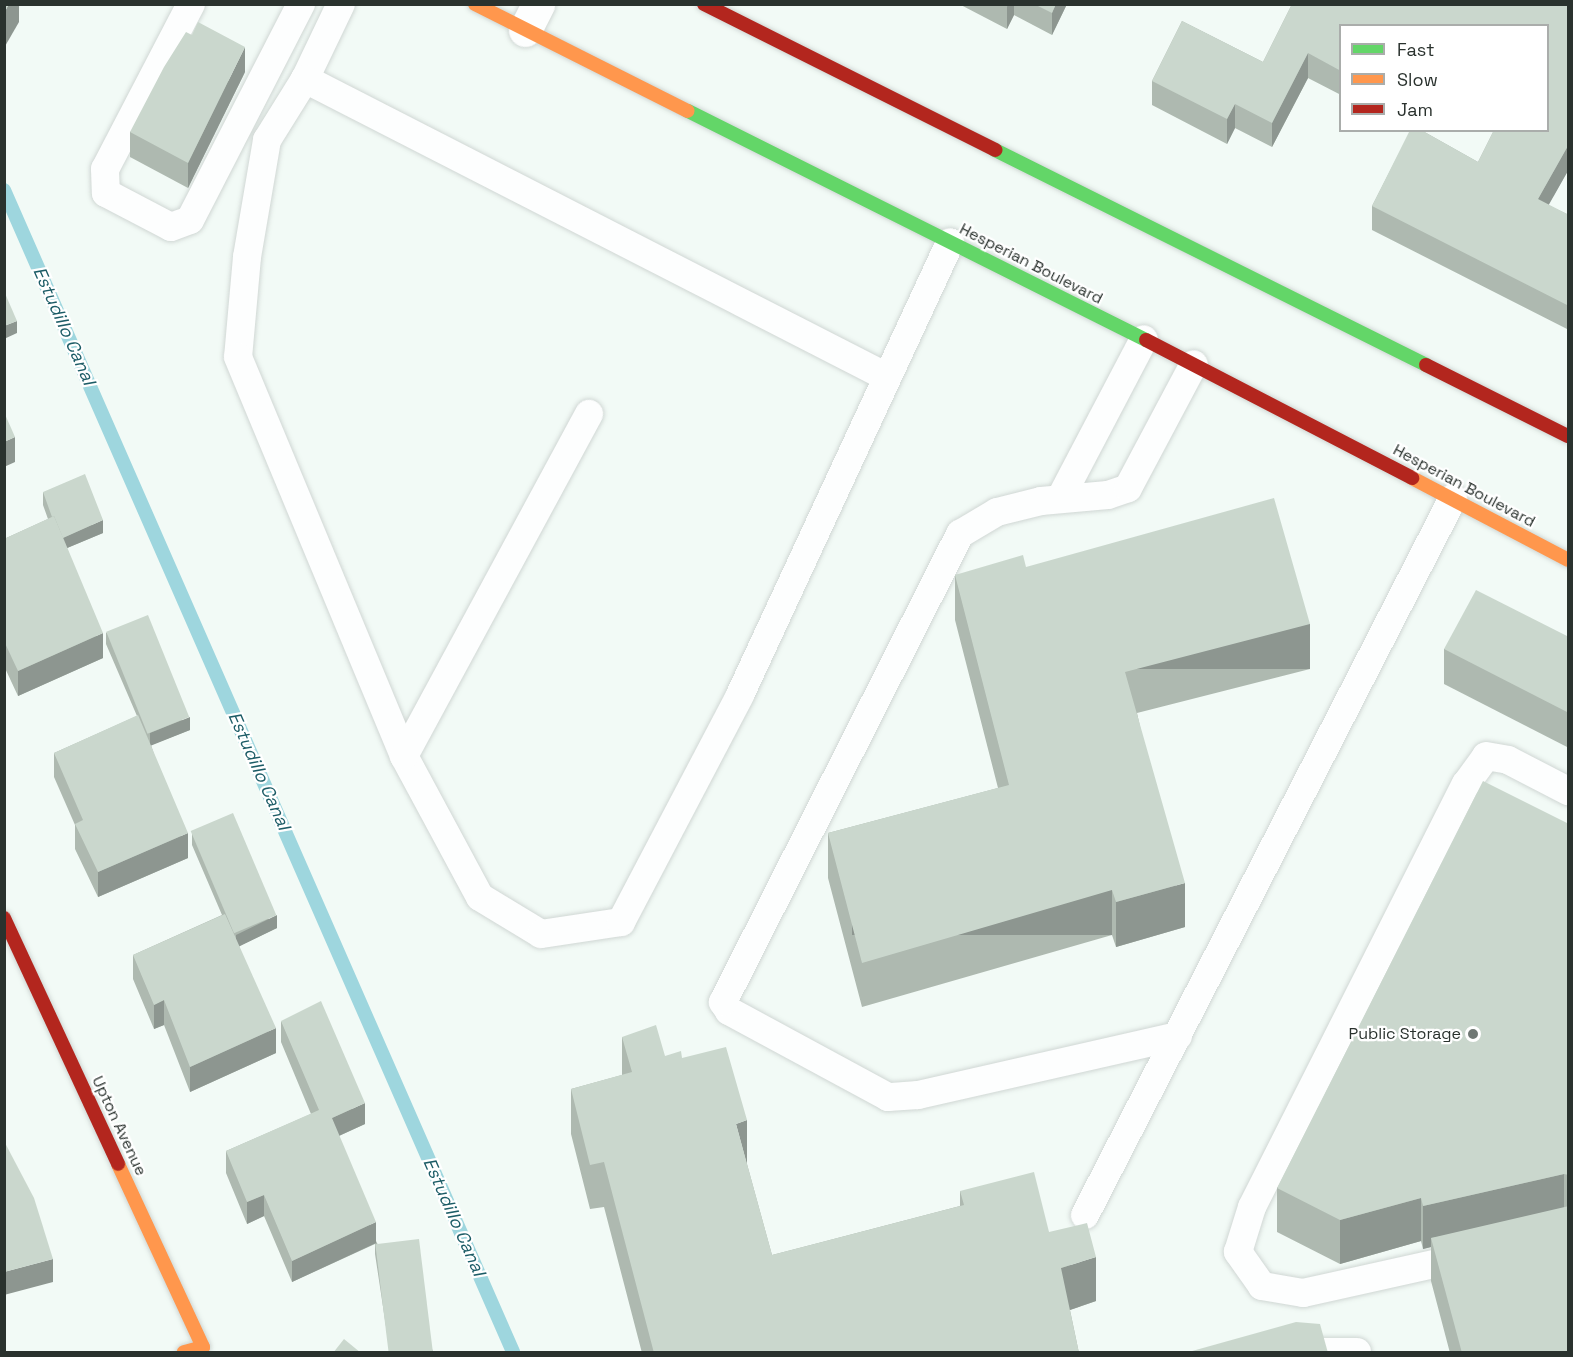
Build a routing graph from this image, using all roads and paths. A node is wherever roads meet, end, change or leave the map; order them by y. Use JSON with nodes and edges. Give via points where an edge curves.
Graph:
{"nodes":[{"id":1,"x":191,"y":4,"type":"edge"},
{"id":2,"x":301,"y":4,"type":"edge"},
{"id":3,"x":341,"y":4,"type":"edge"},
{"id":4,"x":475,"y":4,"type":"edge"},
{"id":5,"x":704,"y":4,"type":"edge"},
{"id":6,"x":531,"y":17,"type":"edge"},
{"id":7,"x":305,"y":79,"type":"junction"},
{"id":8,"x":950,"y":242,"type":"junction"},
{"id":9,"x":1144,"y":339,"type":"junction"},
{"id":10,"x":1194,"y":364,"type":"junction"},
{"id":11,"x":885,"y":376,"type":"junction"},
{"id":12,"x":588,"y":414,"type":"dead end"},
{"id":13,"x":1569,"y":436,"type":"edge"},
{"id":14,"x":1061,"y":497,"type":"junction"},
{"id":15,"x":1453,"y":498,"type":"junction"},
{"id":16,"x":1569,"y":560,"type":"edge"},
{"id":17,"x":404,"y":756,"type":"junction"},
{"id":18,"x":1569,"y":791,"type":"edge"},
{"id":19,"x":4,"y":918,"type":"edge"},
{"id":20,"x":1178,"y":1036,"type":"junction"},
{"id":21,"x":1085,"y":1215,"type":"dead end"},
{"id":22,"x":1499,"y":1249,"type":"edge"},
{"id":23,"x":184,"y":1353,"type":"edge"},
{"id":24,"x":1302,"y":1353,"type":"edge"},
{"id":25,"x":1357,"y":1353,"type":"edge"}],
"edges":[{"from":1,"to":2,"type":"lane","via":[[105,169],[106,193],[171,227],[190,220]]},
{"from":3,"to":7,"type":"lane"},
{"from":4,"to":6,"type":"main road","name":"Hesperian Boulevard"},
{"from":5,"to":13,"type":"main road"},
{"from":6,"to":8,"type":"main road","name":"Hesperian Boulevard"},
{"from":7,"to":11,"type":"lane"},
{"from":7,"to":17,"type":"lane","via":[[267,140],[247,257],[238,357]]},
{"from":8,"to":9,"type":"main road","name":"Hesperian Boulevard"},
{"from":8,"to":11,"type":"lane"},
{"from":9,"to":10,"type":"main road","name":"Hesperian Boulevard"},
{"from":9,"to":14,"type":"lane"},
{"from":10,"to":14,"type":"lane","via":[[1128,488],[1108,495]]},
{"from":10,"to":15,"type":"main road","name":"Hesperian Boulevard"},
{"from":11,"to":17,"type":"lane","via":[[740,695],[621,922],[542,934],[480,897]]},
{"from":12,"to":17,"type":"lane"},
{"from":14,"to":20,"type":"lane","via":[[997,512],[960,534],[723,1002],[729,1011],[888,1096],[918,1095]]},
{"from":15,"to":16,"type":"main road","name":"Hesperian Boulevard"},
{"from":15,"to":20,"type":"lane"},
{"from":18,"to":22,"type":"lane","via":[[1508,760],[1485,756],[1466,784],[1252,1207],[1238,1252],[1262,1286],[1303,1293]]},
{"from":19,"to":23,"type":"main road","name":"Upton Avenue","via":[[203,1347]]},
{"from":20,"to":21,"type":"lane"},
{"from":24,"to":25,"type":"lane"}]}
